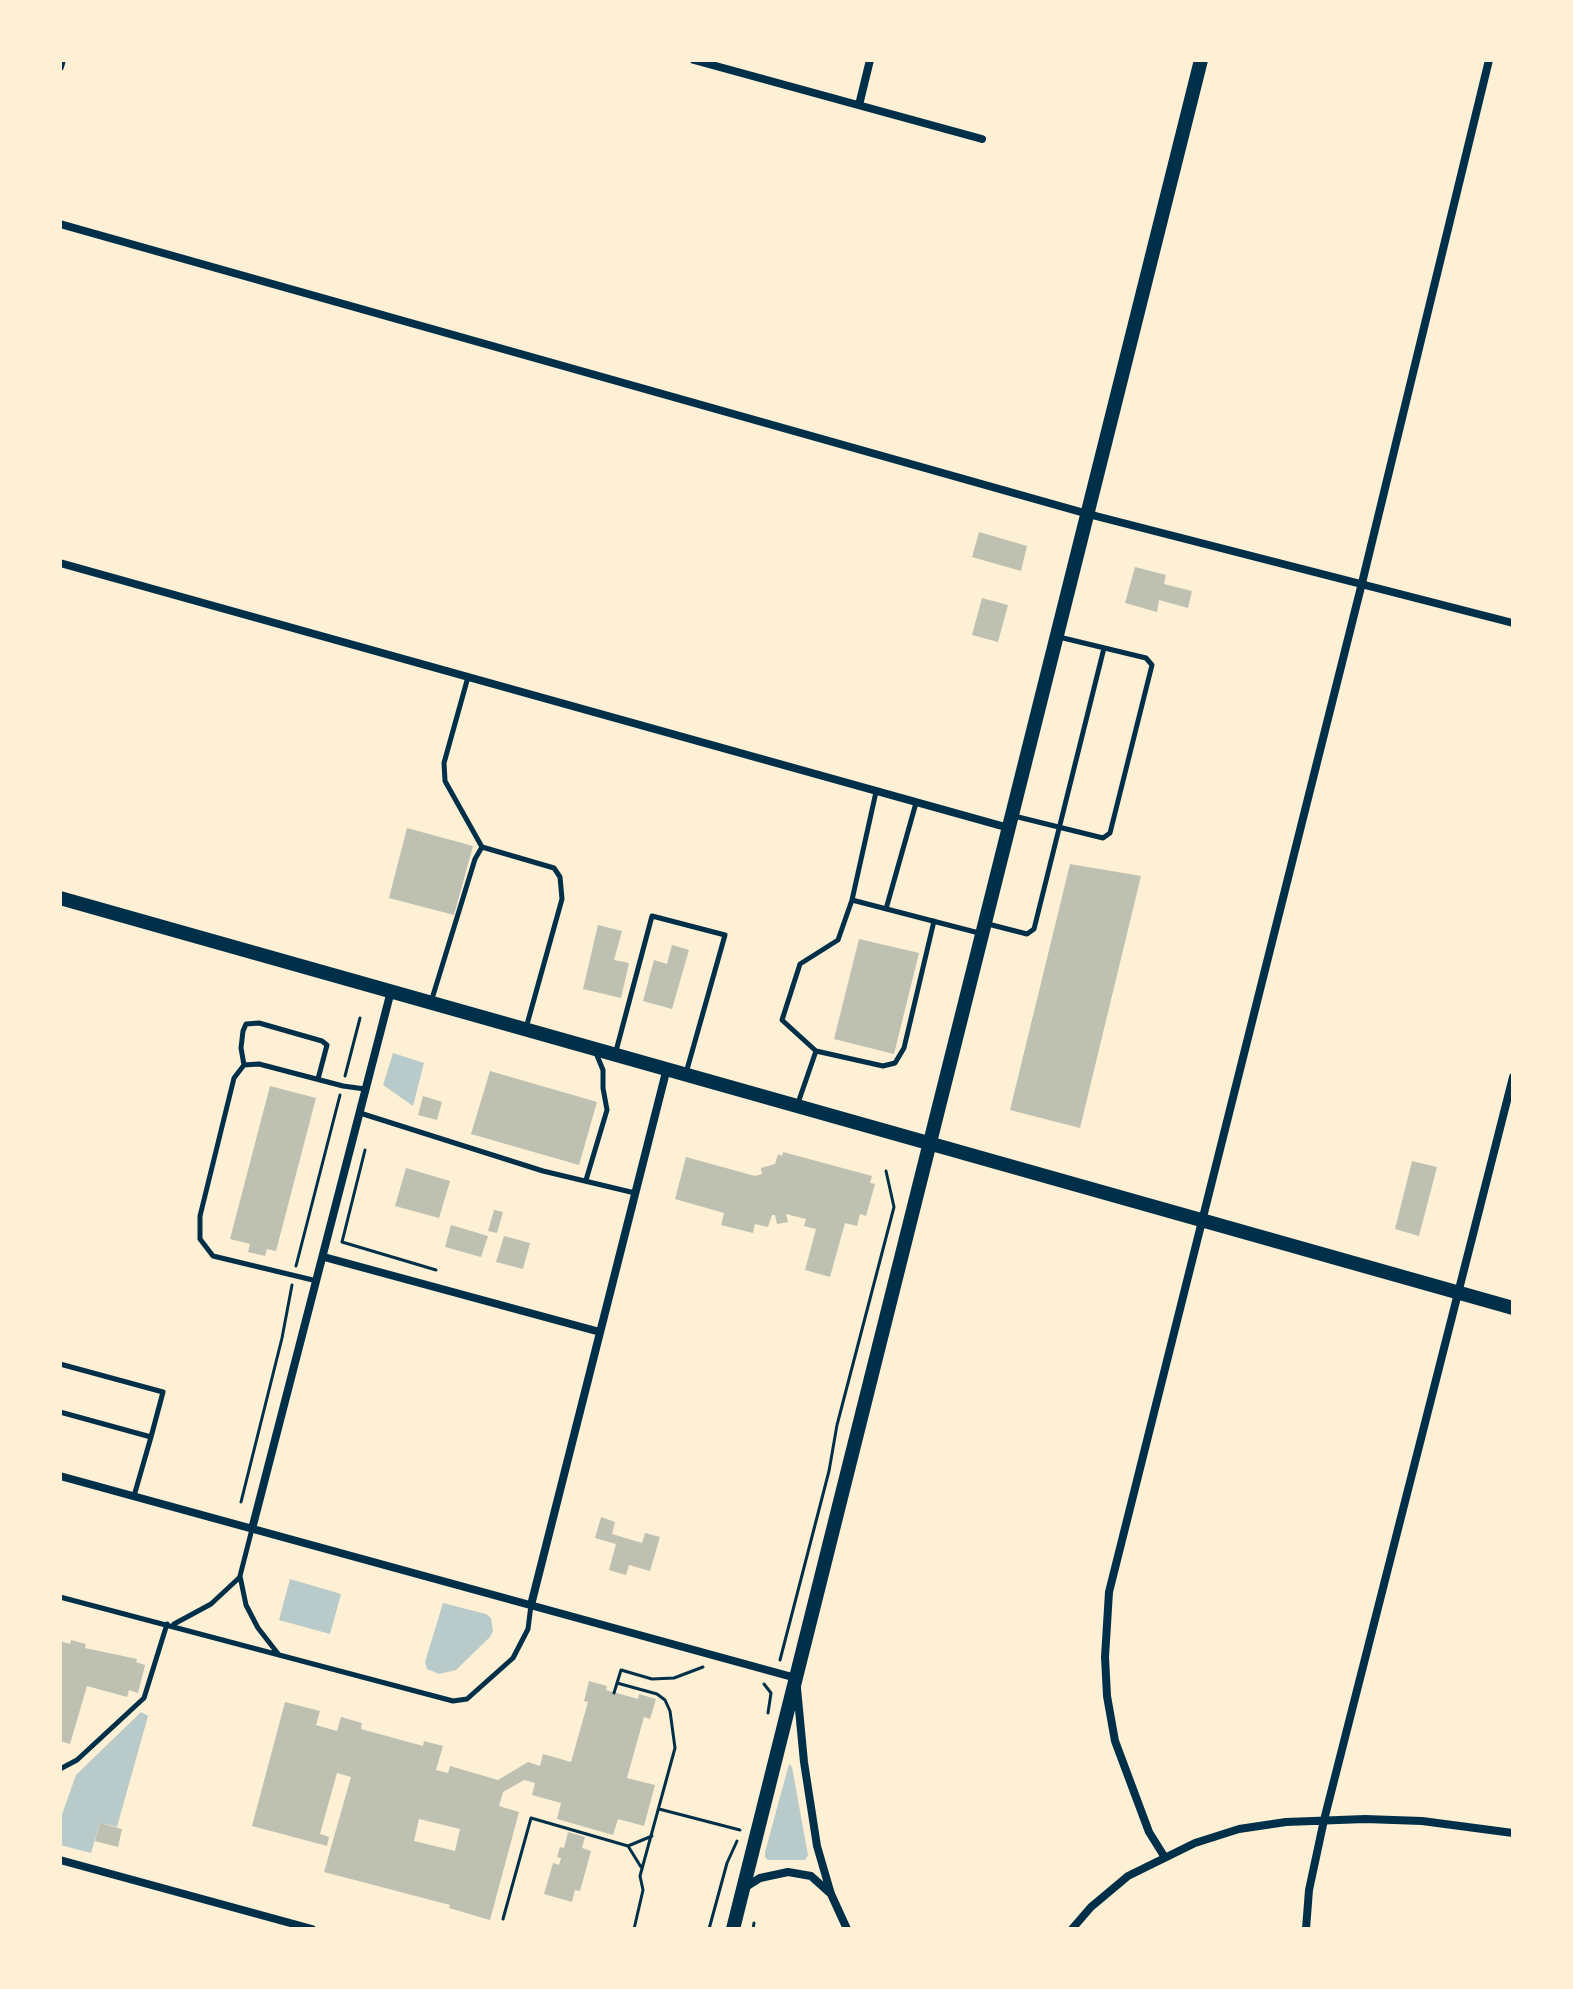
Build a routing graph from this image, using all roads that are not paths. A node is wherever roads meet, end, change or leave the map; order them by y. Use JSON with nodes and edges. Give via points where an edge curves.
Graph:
{"nodes":[{"id":1,"x":62,"y":60,"type":"edge"},
{"id":2,"x":694,"y":60,"type":"edge"},
{"id":3,"x":870,"y":60,"type":"edge"},
{"id":4,"x":1201,"y":60,"type":"edge"},
{"id":5,"x":1489,"y":60,"type":"edge"},
{"id":6,"x":60,"y":67,"type":"edge"},
{"id":7,"x":859,"y":105,"type":"junction"},
{"id":8,"x":982,"y":139,"type":"dead end"},
{"id":9,"x":60,"y":224,"type":"edge"},
{"id":10,"x":1088,"y":514,"type":"junction"},
{"id":11,"x":60,"y":563,"type":"edge"},
{"id":12,"x":1362,"y":583,"type":"junction"},
{"id":13,"x":1513,"y":623,"type":"edge"},
{"id":14,"x":1058,"y":637,"type":"junction"},
{"id":15,"x":1104,"y":648,"type":"junction"},
{"id":16,"x":468,"y":676,"type":"junction"},
{"id":17,"x":876,"y":791,"type":"junction"},
{"id":18,"x":917,"y":802,"type":"junction"},
{"id":19,"x":1011,"y":822,"type":"junction"},
{"id":20,"x":1060,"y":828,"type":"junction"},
{"id":21,"x":482,"y":847,"type":"junction"},
{"id":22,"x":60,"y":898,"type":"edge"},
{"id":23,"x":852,"y":900,"type":"junction"},
{"id":24,"x":886,"y":909,"type":"junction"},
{"id":25,"x":934,"y":921,"type":"junction"},
{"id":26,"x":985,"y":929,"type":"junction"},
{"id":27,"x":391,"y":991,"type":"junction"},
{"id":28,"x":430,"y":1002,"type":"junction"},
{"id":29,"x":526,"y":1029,"type":"junction"},
{"id":30,"x":594,"y":1048,"type":"junction"},
{"id":31,"x":816,"y":1051,"type":"junction"},
{"id":32,"x":615,"y":1054,"type":"junction"},
{"id":33,"x":244,"y":1065,"type":"junction"},
{"id":34,"x":667,"y":1068,"type":"junction"},
{"id":35,"x":686,"y":1074,"type":"junction"},
{"id":36,"x":1513,"y":1077,"type":"edge"},
{"id":37,"x":318,"y":1079,"type":"junction"},
{"id":38,"x":366,"y":1089,"type":"junction"},
{"id":39,"x":797,"y":1105,"type":"junction"},
{"id":40,"x":360,"y":1113,"type":"junction"},
{"id":41,"x":930,"y":1143,"type":"junction"},
{"id":42,"x":586,"y":1180,"type":"junction"},
{"id":43,"x":635,"y":1193,"type":"junction"},
{"id":44,"x":1202,"y":1219,"type":"junction"},
{"id":45,"x":324,"y":1257,"type":"junction"},
{"id":46,"x":317,"y":1281,"type":"junction"},
{"id":47,"x":1459,"y":1293,"type":"junction"},
{"id":48,"x":1513,"y":1308,"type":"edge"},
{"id":49,"x":600,"y":1332,"type":"junction"},
{"id":50,"x":60,"y":1364,"type":"edge"},
{"id":51,"x":60,"y":1412,"type":"edge"},
{"id":52,"x":151,"y":1437,"type":"junction"},
{"id":53,"x":60,"y":1476,"type":"edge"},
{"id":54,"x":134,"y":1496,"type":"junction"},
{"id":55,"x":252,"y":1529,"type":"junction"},
{"id":56,"x":240,"y":1576,"type":"junction"},
{"id":57,"x":60,"y":1597,"type":"edge"},
{"id":58,"x":531,"y":1605,"type":"junction"},
{"id":59,"x":170,"y":1624,"type":"junction"},
{"id":60,"x":279,"y":1656,"type":"junction"},
{"id":61,"x":796,"y":1678,"type":"junction"},
{"id":62,"x":60,"y":1769,"type":"edge"},
{"id":63,"x":1324,"y":1820,"type":"junction"},
{"id":64,"x":1513,"y":1833,"type":"edge"},
{"id":65,"x":1164,"y":1856,"type":"junction"},
{"id":66,"x":60,"y":1860,"type":"edge"},
{"id":67,"x":743,"y":1888,"type":"junction"},
{"id":68,"x":831,"y":1894,"type":"junction"},
{"id":69,"x":312,"y":1929,"type":"edge"},
{"id":70,"x":733,"y":1929,"type":"edge"},
{"id":71,"x":847,"y":1929,"type":"edge"},
{"id":72,"x":1072,"y":1929,"type":"edge"},
{"id":73,"x":1306,"y":1929,"type":"edge"}],
"edges":[{"from":1,"to":6,"type":"street"},
{"from":2,"to":7,"type":"street"},
{"from":3,"to":7,"type":"street"},
{"from":4,"to":10,"type":"main road"},
{"from":5,"to":12,"type":"street"},
{"from":7,"to":8,"type":"street"},
{"from":9,"to":10,"type":"street"},
{"from":10,"to":12,"type":"street"},
{"from":10,"to":14,"type":"main road"},
{"from":11,"to":16,"type":"street"},
{"from":12,"to":13,"type":"street"},
{"from":12,"to":44,"type":"street"},
{"from":14,"to":15,"type":"lane"},
{"from":14,"to":19,"type":"main road"},
{"from":15,"to":20,"type":"lane"},
{"from":15,"to":20,"type":"lane","via":[[1146,658],[1152,665],[1108,837]]},
{"from":16,"to":17,"type":"street"},
{"from":16,"to":21,"type":"lane","via":[[444,763],[445,781]]},
{"from":17,"to":18,"type":"street"},
{"from":17,"to":23,"type":"lane"},
{"from":18,"to":19,"type":"street"},
{"from":18,"to":24,"type":"lane"},
{"from":19,"to":20,"type":"lane"},
{"from":19,"to":26,"type":"main road"},
{"from":20,"to":26,"type":"lane","via":[[1034,929],[1027,934]]},
{"from":21,"to":28,"type":"lane"},
{"from":21,"to":29,"type":"lane","via":[[554,868],[560,877],[562,899]]},
{"from":22,"to":27,"type":"main road"},
{"from":23,"to":24,"type":"lane"},
{"from":23,"to":31,"type":"lane","via":[[838,940],[800,964],[782,1020]]},
{"from":24,"to":25,"type":"lane"},
{"from":25,"to":26,"type":"lane"},
{"from":25,"to":31,"type":"lane","via":[[900,1058],[883,1066]]},
{"from":26,"to":41,"type":"main road"},
{"from":27,"to":28,"type":"main road"},
{"from":27,"to":38,"type":"street"},
{"from":28,"to":29,"type":"main road"},
{"from":29,"to":30,"type":"main road"},
{"from":30,"to":32,"type":"main road"},
{"from":30,"to":42,"type":"lane","via":[[603,1070],[607,1110]]},
{"from":31,"to":39,"type":"lane"},
{"from":32,"to":34,"type":"main road"},
{"from":32,"to":35,"type":"lane","via":[[652,916],[725,935]]},
{"from":33,"to":37,"type":"lane"},
{"from":33,"to":37,"type":"lane","via":[[243,1031],[246,1024],[259,1023],[327,1045]]},
{"from":33,"to":46,"type":"lane","via":[[234,1078],[200,1216],[200,1239],[213,1256]]},
{"from":34,"to":35,"type":"main road"},
{"from":34,"to":43,"type":"street"},
{"from":35,"to":39,"type":"main road"},
{"from":36,"to":47,"type":"street"},
{"from":37,"to":38,"type":"lane"},
{"from":38,"to":40,"type":"street"},
{"from":39,"to":41,"type":"main road"},
{"from":40,"to":42,"type":"lane"},
{"from":40,"to":45,"type":"street"},
{"from":41,"to":44,"type":"main road"},
{"from":41,"to":61,"type":"main road"},
{"from":42,"to":43,"type":"lane"},
{"from":43,"to":49,"type":"street"},
{"from":44,"to":47,"type":"main road"},
{"from":44,"to":65,"type":"street","via":[[1106,1613],[1107,1696],[1115,1741],[1149,1832]]},
{"from":45,"to":46,"type":"street"},
{"from":45,"to":49,"type":"street"},
{"from":46,"to":55,"type":"street"},
{"from":47,"to":48,"type":"main road"},
{"from":47,"to":63,"type":"street"},
{"from":49,"to":58,"type":"street"},
{"from":50,"to":52,"type":"lane","via":[[163,1392]]},
{"from":51,"to":52,"type":"lane"},
{"from":52,"to":54,"type":"lane"},
{"from":53,"to":54,"type":"street"},
{"from":54,"to":55,"type":"street"},
{"from":55,"to":56,"type":"lane"},
{"from":55,"to":58,"type":"street"},
{"from":56,"to":59,"type":"lane","via":[[211,1604]]},
{"from":56,"to":60,"type":"lane","via":[[246,1605]]},
{"from":57,"to":59,"type":"lane"},
{"from":58,"to":60,"type":"lane","via":[[520,1649],[467,1699],[453,1701]]},
{"from":58,"to":61,"type":"street"},
{"from":59,"to":60,"type":"lane"},
{"from":59,"to":62,"type":"lane","via":[[144,1698],[77,1760]]},
{"from":61,"to":67,"type":"main road"},
{"from":61,"to":68,"type":"street","via":[[810,1807]]},
{"from":63,"to":64,"type":"street","via":[[1422,1821]]},
{"from":63,"to":65,"type":"street","via":[[1239,1829]]},
{"from":63,"to":73,"type":"street"},
{"from":65,"to":72,"type":"street","via":[[1128,1876]]},
{"from":66,"to":69,"type":"street"},
{"from":67,"to":68,"type":"street","via":[[788,1872],[811,1876]]},
{"from":67,"to":70,"type":"main road"},
{"from":68,"to":71,"type":"street"}]}
